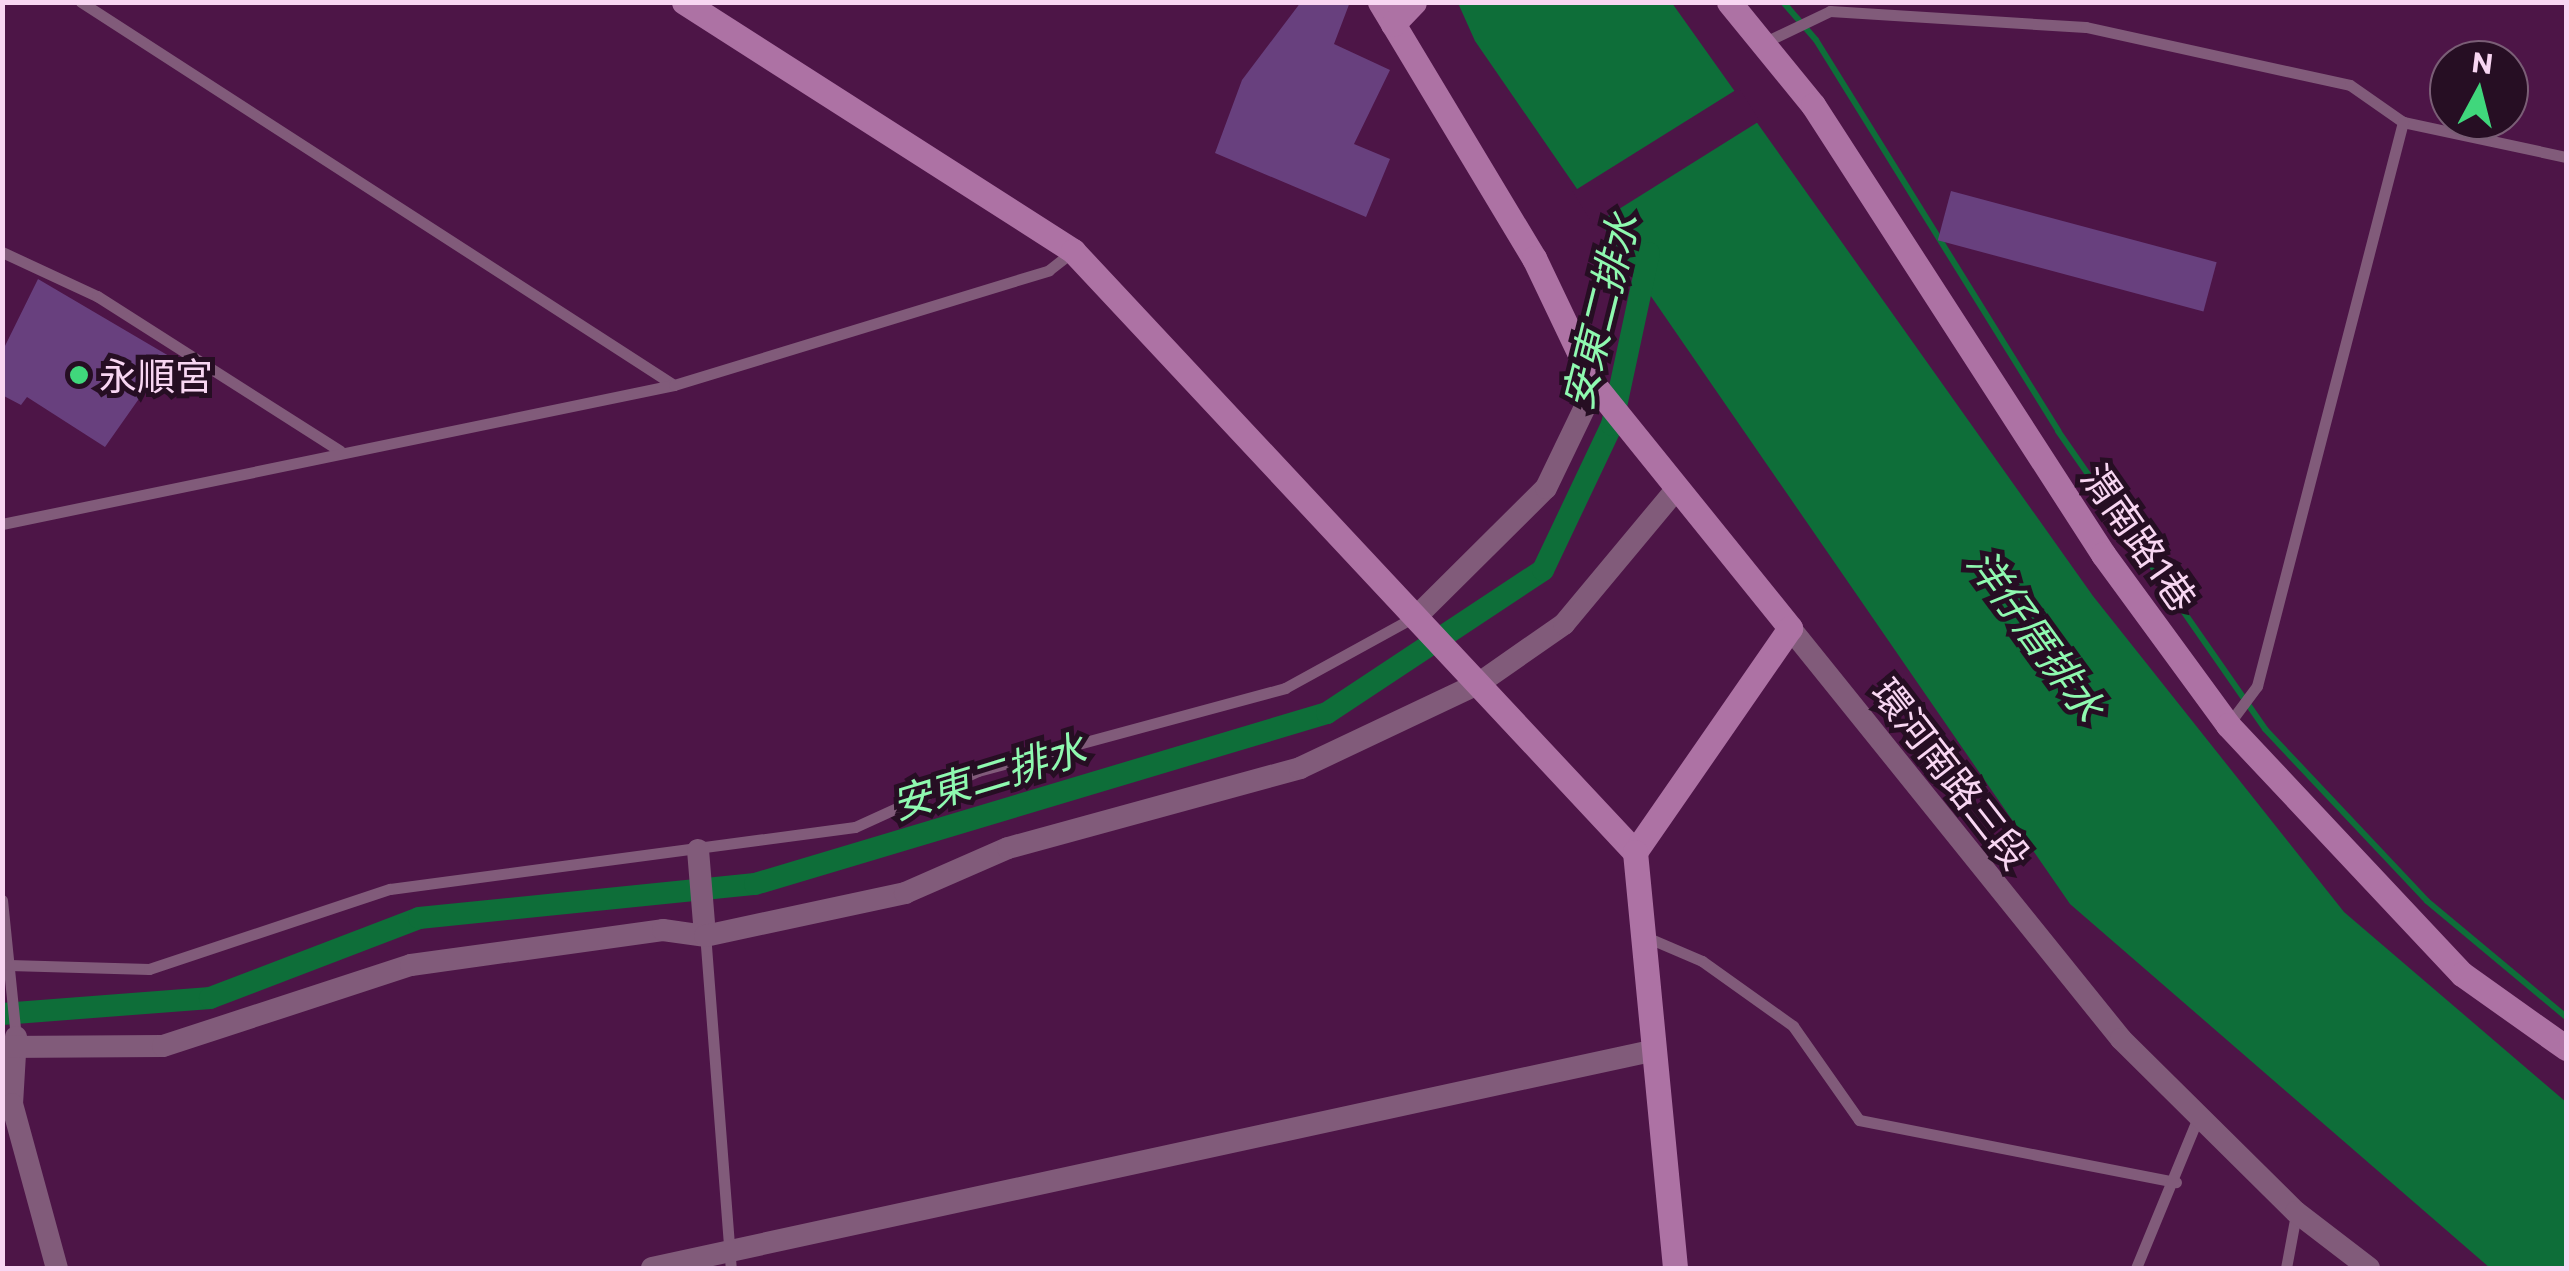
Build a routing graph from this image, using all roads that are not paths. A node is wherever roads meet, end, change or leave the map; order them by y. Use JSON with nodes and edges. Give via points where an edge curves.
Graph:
{"nodes":[{"id":1,"x":81,"y":2,"type":"edge"},
{"id":2,"x":684,"y":2,"type":"edge"},
{"id":3,"x":1414,"y":2,"type":"edge"},
{"id":4,"x":1729,"y":2,"type":"edge"},
{"id":5,"x":1387,"y":10,"type":"edge"},
{"id":6,"x":1763,"y":43,"type":"junction"},
{"id":7,"x":2404,"y":122,"type":"junction"},
{"id":8,"x":2566,"y":157,"type":"edge"},
{"id":9,"x":1074,"y":251,"type":"junction"},
{"id":10,"x":2,"y":252,"type":"edge"},
{"id":11,"x":674,"y":385,"type":"junction"},
{"id":12,"x":1594,"y":386,"type":"junction"},
{"id":13,"x":340,"y":451,"type":"junction"},
{"id":14,"x":1678,"y":488,"type":"junction"},
{"id":15,"x":2,"y":524,"type":"edge"},
{"id":16,"x":1424,"y":619,"type":"junction"},
{"id":17,"x":1790,"y":628,"type":"junction"},
{"id":18,"x":1472,"y":677,"type":"junction"},
{"id":19,"x":2228,"y":725,"type":"junction"},
{"id":20,"x":698,"y":850,"type":"junction"},
{"id":21,"x":1634,"y":852,"type":"junction"},
{"id":22,"x":2,"y":900,"type":"edge"},
{"id":23,"x":705,"y":930,"type":"junction"},
{"id":24,"x":1637,"y":933,"type":"junction"},
{"id":25,"x":9,"y":965,"type":"junction"},
{"id":26,"x":11,"y":1042,"type":"edge"},
{"id":27,"x":2566,"y":1048,"type":"edge"},
{"id":28,"x":1655,"y":1050,"type":"junction"},
{"id":29,"x":2200,"y":1112,"type":"junction"},
{"id":30,"x":2176,"y":1182,"type":"junction"},
{"id":31,"x":2296,"y":1212,"type":"junction"},
{"id":32,"x":730,"y":1260,"type":"edge"},
{"id":33,"x":58,"y":1268,"type":"edge"},
{"id":34,"x":652,"y":1268,"type":"edge"},
{"id":35,"x":1675,"y":1268,"type":"edge"},
{"id":36,"x":2136,"y":1268,"type":"edge"},
{"id":37,"x":2286,"y":1268,"type":"edge"},
{"id":38,"x":2369,"y":1268,"type":"edge"}],
"edges":[{"from":1,"to":11,"type":"lane"},
{"from":2,"to":9,"type":"street"},
{"from":3,"to":5,"type":"street"},
{"from":4,"to":6,"type":"street","name":"渭南路1巷"},
{"from":5,"to":12,"type":"street","name":"環河南路三段","via":[[1534,258]]},
{"from":6,"to":7,"type":"lane","via":[[1830,11],[2086,27],[2350,84]]},
{"from":6,"to":19,"type":"street","name":"渭南路1巷","via":[[1813,105],[2102,554]]},
{"from":7,"to":8,"type":"lane"},
{"from":7,"to":19,"type":"lane","via":[[2257,686]]},
{"from":9,"to":11,"type":"lane","via":[[1048,270]]},
{"from":9,"to":16,"type":"street"},
{"from":10,"to":13,"type":"lane","via":[[97,296]]},
{"from":11,"to":13,"type":"lane"},
{"from":12,"to":14,"type":"street","name":"環河南路三段"},
{"from":12,"to":16,"type":"street","via":[[1546,488]]},
{"from":13,"to":15,"type":"lane"},
{"from":14,"to":17,"type":"street","name":"環河南路三段"},
{"from":14,"to":18,"type":"street","via":[[1564,624]]},
{"from":16,"to":18,"type":"street"},
{"from":16,"to":20,"type":"lane","via":[[1285,688],[978,771],[855,827]]},
{"from":17,"to":21,"type":"street"},
{"from":17,"to":29,"type":"street","name":"環河南路三段","via":[[2121,1039]]},
{"from":18,"to":21,"type":"street"},
{"from":18,"to":23,"type":"street","via":[[1300,768],[1008,848],[905,893]]},
{"from":19,"to":27,"type":"street","name":"渭南路1巷","via":[[2462,974]]},
{"from":20,"to":23,"type":"street"},
{"from":20,"to":25,"type":"lane","via":[[390,889],[150,968]]},
{"from":21,"to":24,"type":"street"},
{"from":22,"to":25,"type":"lane"},
{"from":23,"to":26,"type":"street","via":[[411,965],[163,1046]]},
{"from":23,"to":32,"type":"lane"},
{"from":24,"to":28,"type":"street"},
{"from":24,"to":30,"type":"lane","via":[[1702,961],[1793,1026],[1859,1120]]},
{"from":25,"to":26,"type":"lane"},
{"from":26,"to":33,"type":"street","via":[[12,1104]]},
{"from":28,"to":32,"type":"street"},
{"from":28,"to":35,"type":"street"},
{"from":29,"to":30,"type":"lane"},
{"from":29,"to":31,"type":"street","name":"環河南路三段"},
{"from":30,"to":36,"type":"lane"},
{"from":31,"to":37,"type":"lane"},
{"from":31,"to":38,"type":"street"},
{"from":32,"to":34,"type":"street"}]}
